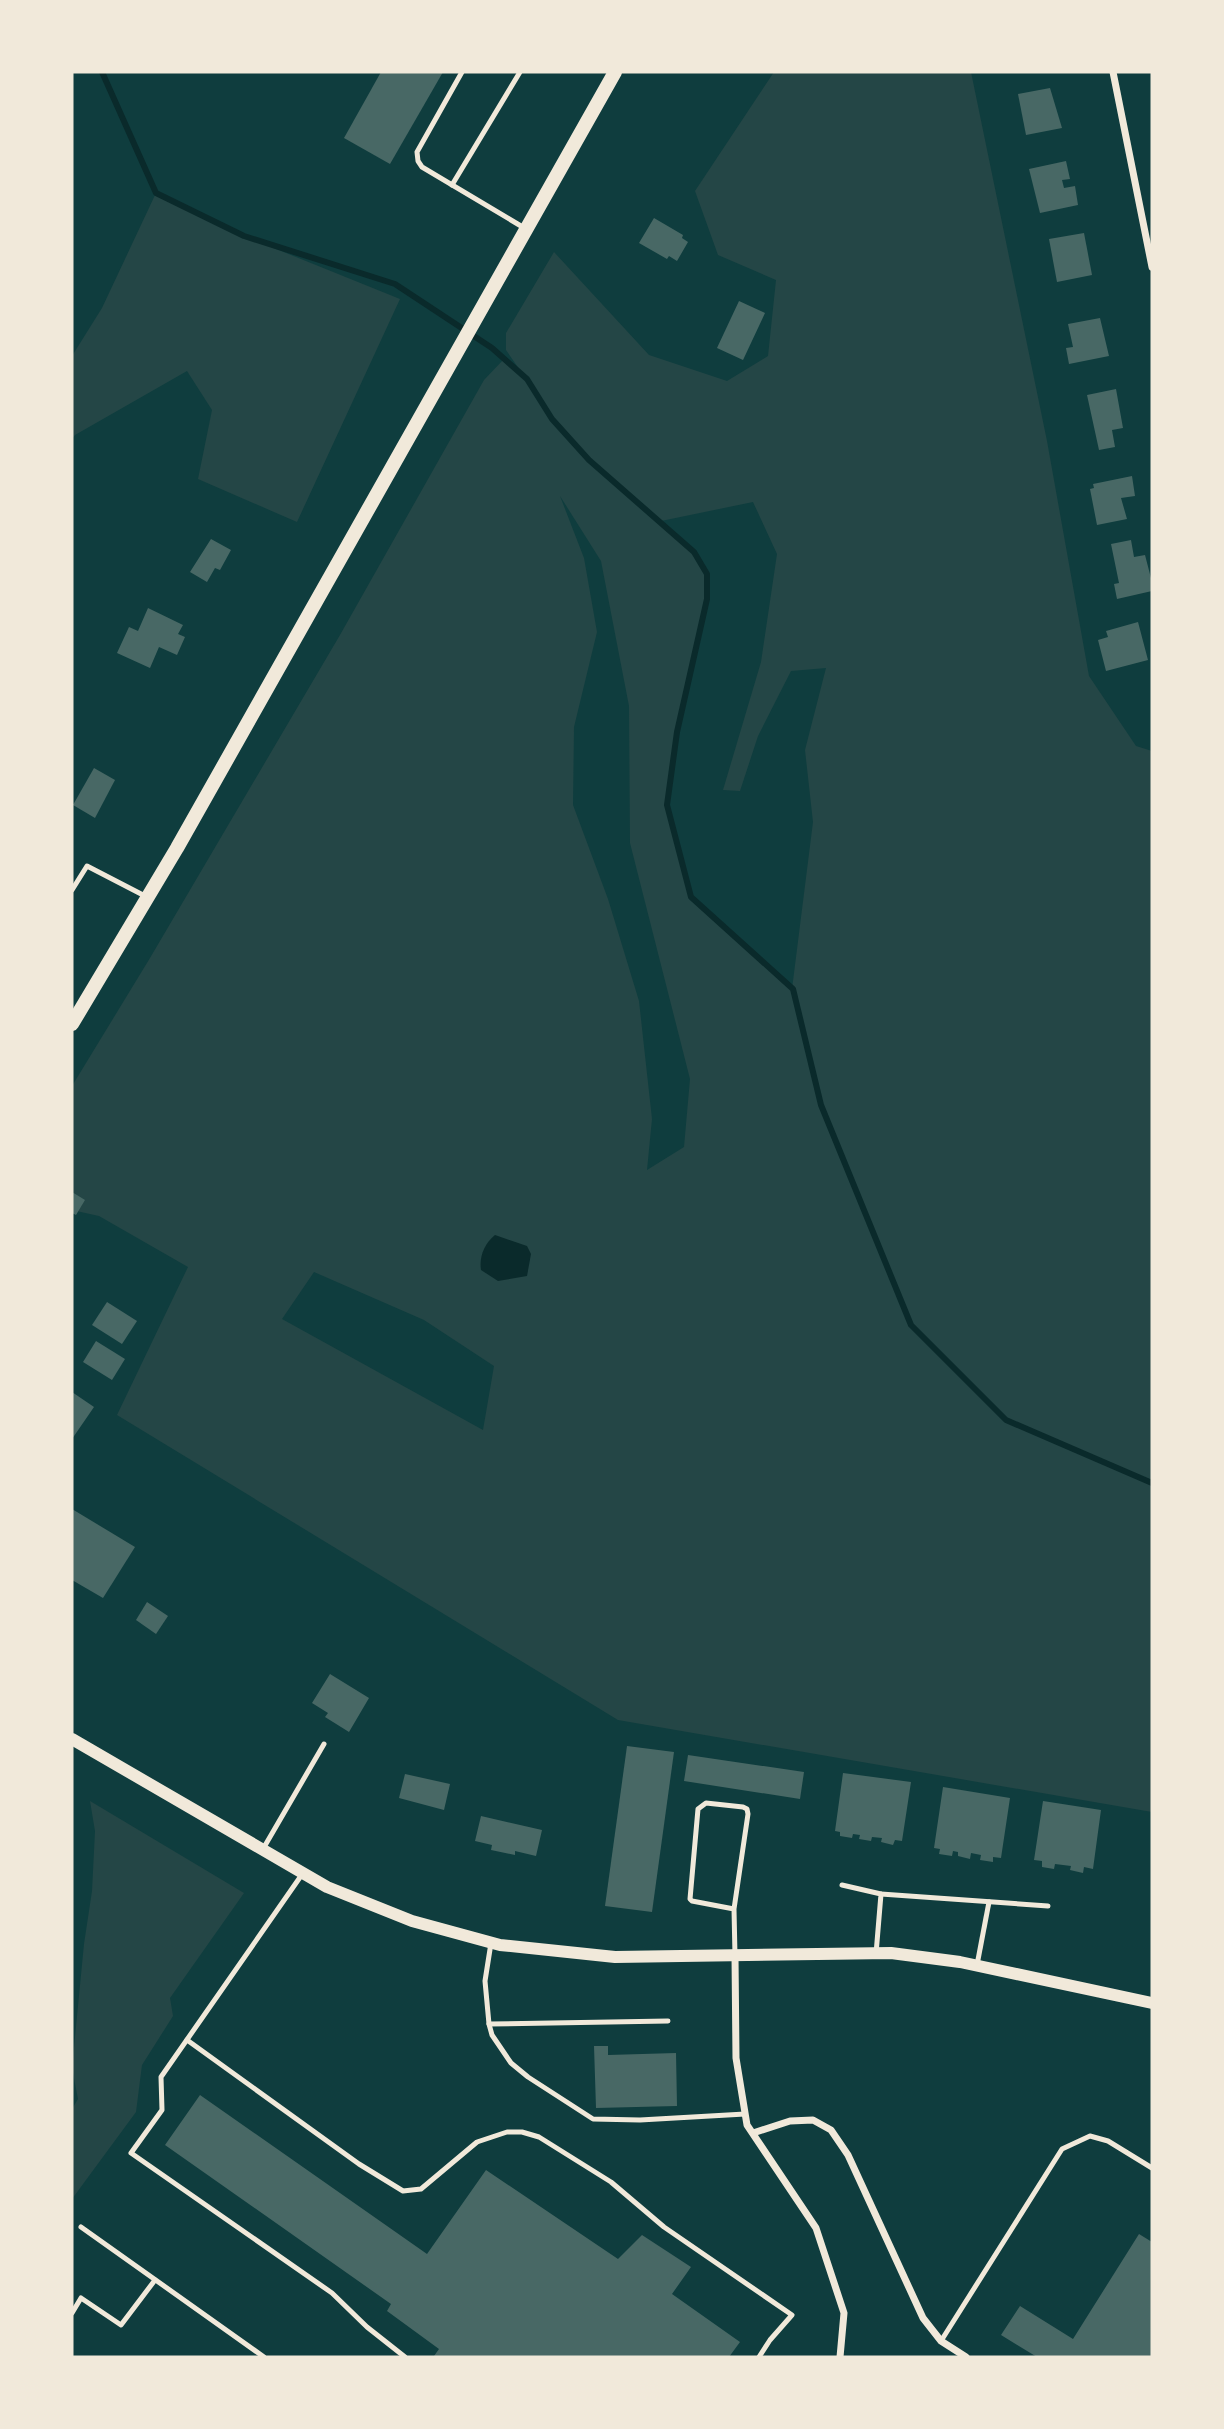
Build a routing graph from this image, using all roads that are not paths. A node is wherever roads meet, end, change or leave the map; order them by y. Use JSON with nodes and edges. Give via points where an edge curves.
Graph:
{"nodes":[{"id":1,"x":463,"y":72,"type":"edge"},
{"id":2,"x":520,"y":72,"type":"edge"},
{"id":3,"x":615,"y":72,"type":"edge"},
{"id":4,"x":1113,"y":72,"type":"edge"},
{"id":5,"x":453,"y":185,"type":"junction"},
{"id":6,"x":526,"y":229,"type":"junction"},
{"id":7,"x":1152,"y":267,"type":"edge"},
{"id":8,"x":72,"y":890,"type":"edge"},
{"id":9,"x":147,"y":897,"type":"junction"},
{"id":10,"x":74,"y":1017,"type":"edge"},
{"id":11,"x":72,"y":1739,"type":"edge"},
{"id":12,"x":324,"y":1744,"type":"dead end"},
{"id":13,"x":262,"y":1849,"type":"junction"},
{"id":14,"x":303,"y":1873,"type":"junction"},
{"id":15,"x":842,"y":1885,"type":"dead end"},
{"id":16,"x":881,"y":1894,"type":"junction"},
{"id":17,"x":989,"y":1902,"type":"junction"},
{"id":18,"x":1048,"y":1906,"type":"dead end"},
{"id":19,"x":734,"y":1909,"type":"junction"},
{"id":20,"x":491,"y":1943,"type":"junction"},
{"id":21,"x":876,"y":1954,"type":"junction"},
{"id":22,"x":735,"y":1955,"type":"junction"},
{"id":23,"x":977,"y":1965,"type":"junction"},
{"id":24,"x":1152,"y":2003,"type":"edge"},
{"id":25,"x":668,"y":2021,"type":"dead end"},
{"id":26,"x":489,"y":2024,"type":"junction"},
{"id":27,"x":187,"y":2040,"type":"junction"},
{"id":28,"x":746,"y":2114,"type":"junction"},
{"id":29,"x":753,"y":2133,"type":"junction"},
{"id":30,"x":1152,"y":2168,"type":"edge"},
{"id":31,"x":81,"y":2227,"type":"dead end"},
{"id":32,"x":155,"y":2280,"type":"junction"},
{"id":33,"x":72,"y":2313,"type":"edge"},
{"id":34,"x":941,"y":2341,"type":"junction"},
{"id":35,"x":264,"y":2357,"type":"edge"},
{"id":36,"x":405,"y":2357,"type":"edge"},
{"id":37,"x":759,"y":2357,"type":"edge"},
{"id":38,"x":840,"y":2357,"type":"edge"},
{"id":39,"x":966,"y":2357,"type":"edge"}],
"edges":[{"from":1,"to":5,"type":"lane","via":[[417,152],[422,167]]},
{"from":2,"to":5,"type":"lane"},
{"from":3,"to":6,"type":"main road"},
{"from":4,"to":7,"type":"street"},
{"from":5,"to":6,"type":"lane"},
{"from":6,"to":9,"type":"main road"},
{"from":8,"to":9,"type":"lane","via":[[87,866]]},
{"from":9,"to":10,"type":"main road"},
{"from":11,"to":13,"type":"street"},
{"from":12,"to":13,"type":"lane"},
{"from":13,"to":14,"type":"street"},
{"from":14,"to":20,"type":"street","via":[[412,1921]]},
{"from":14,"to":27,"type":"lane"},
{"from":15,"to":16,"type":"lane"},
{"from":16,"to":17,"type":"lane"},
{"from":16,"to":21,"type":"lane"},
{"from":17,"to":18,"type":"lane"},
{"from":17,"to":23,"type":"lane"},
{"from":19,"to":19,"type":"lane","via":[[747,1809],[706,1803],[698,1809],[690,1899]]},
{"from":19,"to":22,"type":"lane"},
{"from":20,"to":22,"type":"street","via":[[615,1957]]},
{"from":20,"to":26,"type":"lane","via":[[485,1981]]},
{"from":21,"to":22,"type":"street"},
{"from":21,"to":23,"type":"street"},
{"from":22,"to":28,"type":"street","via":[[736,2057]]},
{"from":23,"to":24,"type":"street"},
{"from":25,"to":26,"type":"lane"},
{"from":26,"to":28,"type":"lane","via":[[511,2063],[593,2119]]},
{"from":27,"to":36,"type":"lane","via":[[162,2077],[162,2110],[131,2153],[332,2293]]},
{"from":27,"to":37,"type":"lane","via":[[403,2191],[421,2189],[477,2142],[507,2132],[539,2137],[611,2182],[664,2227],[792,2315]]},
{"from":28,"to":29,"type":"street"},
{"from":29,"to":34,"type":"street","via":[[790,2121],[813,2120],[831,2130],[848,2155],[923,2318]]},
{"from":29,"to":38,"type":"street","via":[[816,2228],[844,2313]]},
{"from":30,"to":34,"type":"lane","via":[[1108,2141],[1090,2136],[1062,2149]]},
{"from":31,"to":32,"type":"lane"},
{"from":32,"to":33,"type":"lane","via":[[121,2325],[81,2298]]},
{"from":32,"to":35,"type":"lane"},
{"from":34,"to":39,"type":"street"}]}
